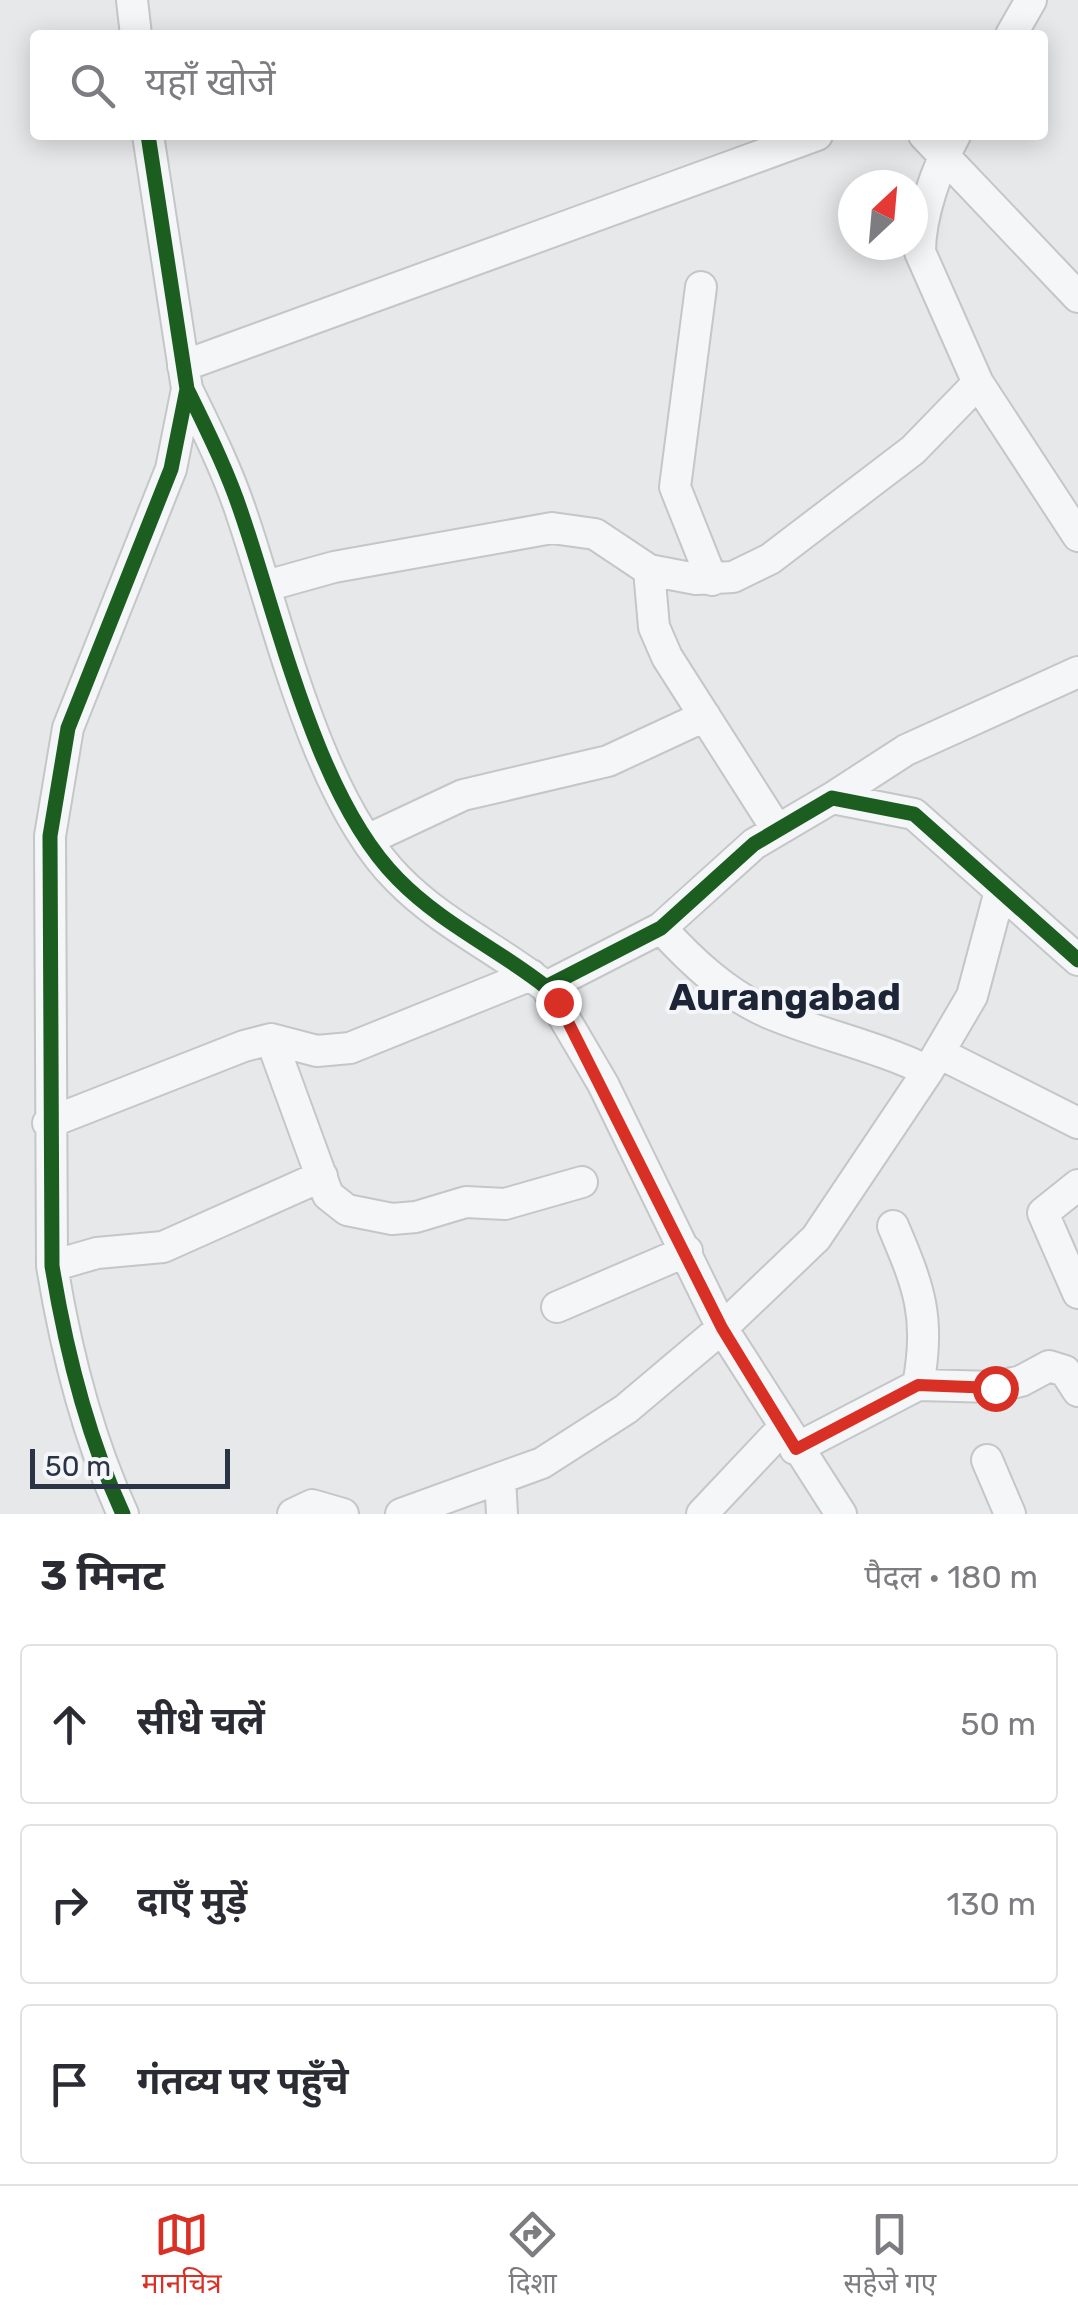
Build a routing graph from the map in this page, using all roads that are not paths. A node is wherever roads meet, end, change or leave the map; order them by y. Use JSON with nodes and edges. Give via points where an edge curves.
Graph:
{"nodes":[{"id":1,"x":132,"y":0,"type":"edge"},
{"id":2,"x":1031,"y":0,"type":"edge"},
{"id":3,"x":135,"y":30,"type":"edge"},
{"id":4,"x":1014,"y":30,"type":"edge"},
{"id":5,"x":149,"y":140,"type":"edge"},
{"id":6,"x":804,"y":140,"type":"edge"},
{"id":7,"x":941,"y":141,"type":"edge"},
{"id":8,"x":701,"y":287,"type":"dead end"},
{"id":9,"x":1078,"y":297,"type":"edge"},
{"id":10,"x":185,"y":378,"type":"junction"},
{"id":11,"x":978,"y":383,"type":"junction"},
{"id":12,"x":1078,"y":536,"type":"edge"},
{"id":13,"x":648,"y":570,"type":"junction"},
{"id":14,"x":712,"y":580,"type":"junction"},
{"id":15,"x":266,"y":586,"type":"junction"},
{"id":16,"x":1078,"y":672,"type":"edge"},
{"id":17,"x":705,"y":716,"type":"junction"},
{"id":18,"x":832,"y":798,"type":"junction"},
{"id":19,"x":776,"y":828,"type":"junction"},
{"id":20,"x":367,"y":840,"type":"junction"},
{"id":21,"x":1000,"y":890,"type":"junction"},
{"id":22,"x":661,"y":928,"type":"junction"},
{"id":23,"x":1078,"y":960,"type":"edge"},
{"id":24,"x":538,"y":981,"type":"junction"},
{"id":25,"x":271,"y":1039,"type":"junction"},
{"id":26,"x":933,"y":1062,"type":"junction"},
{"id":27,"x":48,"y":1123,"type":"junction"},
{"id":28,"x":1078,"y":1124,"type":"edge"},
{"id":29,"x":322,"y":1176,"type":"junction"},
{"id":30,"x":582,"y":1182,"type":"dead end"},
{"id":31,"x":1078,"y":1185,"type":"edge"},
{"id":32,"x":893,"y":1226,"type":"dead end"},
{"id":33,"x":687,"y":1252,"type":"junction"},
{"id":34,"x":52,"y":1266,"type":"junction"},
{"id":35,"x":1078,"y":1293,"type":"edge"},
{"id":36,"x":557,"y":1307,"type":"dead end"},
{"id":37,"x":722,"y":1328,"type":"junction"},
{"id":38,"x":918,"y":1385,"type":"junction"},
{"id":39,"x":1077,"y":1386,"type":"edge"},
{"id":40,"x":789,"y":1439,"type":"junction"},
{"id":41,"x":986,"y":1460,"type":"dead end"},
{"id":42,"x":500,"y":1478,"type":"junction"},
{"id":43,"x":114,"y":1511,"type":"edge"},
{"id":44,"x":293,"y":1514,"type":"edge"},
{"id":45,"x":342,"y":1514,"type":"edge"},
{"id":46,"x":400,"y":1514,"type":"edge"},
{"id":47,"x":502,"y":1514,"type":"edge"},
{"id":48,"x":702,"y":1514,"type":"edge"},
{"id":49,"x":841,"y":1514,"type":"edge"},
{"id":50,"x":1010,"y":1514,"type":"edge"}],
"edges":[{"from":1,"to":3,"type":"street"},
{"from":2,"to":4,"type":"street"},
{"from":5,"to":10,"type":"street"},
{"from":6,"to":10,"type":"street"},
{"from":7,"to":9,"type":"street"},
{"from":7,"to":11,"type":"street","via":[[920,252]]},
{"from":8,"to":14,"type":"street","via":[[675,487]]},
{"from":10,"to":15,"type":"street"},
{"from":10,"to":27,"type":"street","via":[[171,470],[68,728],[50,836]]},
{"from":11,"to":12,"type":"street"},
{"from":11,"to":14,"type":"street","via":[[913,450],[770,559]]},
{"from":13,"to":14,"type":"street"},
{"from":13,"to":15,"type":"street","via":[[595,534],[552,528],[334,567]]},
{"from":13,"to":17,"type":"street","via":[[654,627]]},
{"from":15,"to":20,"type":"street","via":[[333,776]]},
{"from":16,"to":18,"type":"street","via":[[906,750]]},
{"from":17,"to":19,"type":"street"},
{"from":17,"to":20,"type":"street","via":[[608,761],[463,796]]},
{"from":18,"to":19,"type":"street"},
{"from":18,"to":21,"type":"street","via":[[914,814]]},
{"from":19,"to":22,"type":"street"},
{"from":20,"to":24,"type":"street","via":[[432,909]]},
{"from":21,"to":23,"type":"street"},
{"from":21,"to":26,"type":"street","via":[[972,996]]},
{"from":22,"to":24,"type":"street"},
{"from":22,"to":26,"type":"street","via":[[694,964],[766,1012]]},
{"from":24,"to":25,"type":"street","via":[[350,1048],[317,1051]]},
{"from":24,"to":33,"type":"street","via":[[604,1084]]},
{"from":25,"to":27,"type":"street"},
{"from":25,"to":29,"type":"street"},
{"from":26,"to":28,"type":"street"},
{"from":26,"to":37,"type":"street","via":[[816,1238]]},
{"from":27,"to":34,"type":"street"},
{"from":29,"to":30,"type":"street","via":[[336,1205],[392,1219],[466,1202],[505,1204]]},
{"from":29,"to":34,"type":"street","via":[[163,1247],[97,1253]]},
{"from":31,"to":35,"type":"street","via":[[1043,1213]]},
{"from":32,"to":38,"type":"street","via":[[924,1303],[927,1341]]},
{"from":33,"to":36,"type":"street"},
{"from":33,"to":37,"type":"street"},
{"from":34,"to":43,"type":"street","via":[[63,1336]]},
{"from":37,"to":40,"type":"street"},
{"from":37,"to":42,"type":"street","via":[[580,1441]]},
{"from":38,"to":39,"type":"street","via":[[995,1388],[1049,1366],[1065,1371]]},
{"from":38,"to":40,"type":"street"},
{"from":40,"to":48,"type":"street"},
{"from":40,"to":49,"type":"street"},
{"from":41,"to":50,"type":"street"},
{"from":42,"to":46,"type":"street"},
{"from":42,"to":47,"type":"street"},
{"from":44,"to":45,"type":"street","via":[[312,1506]]}]}
